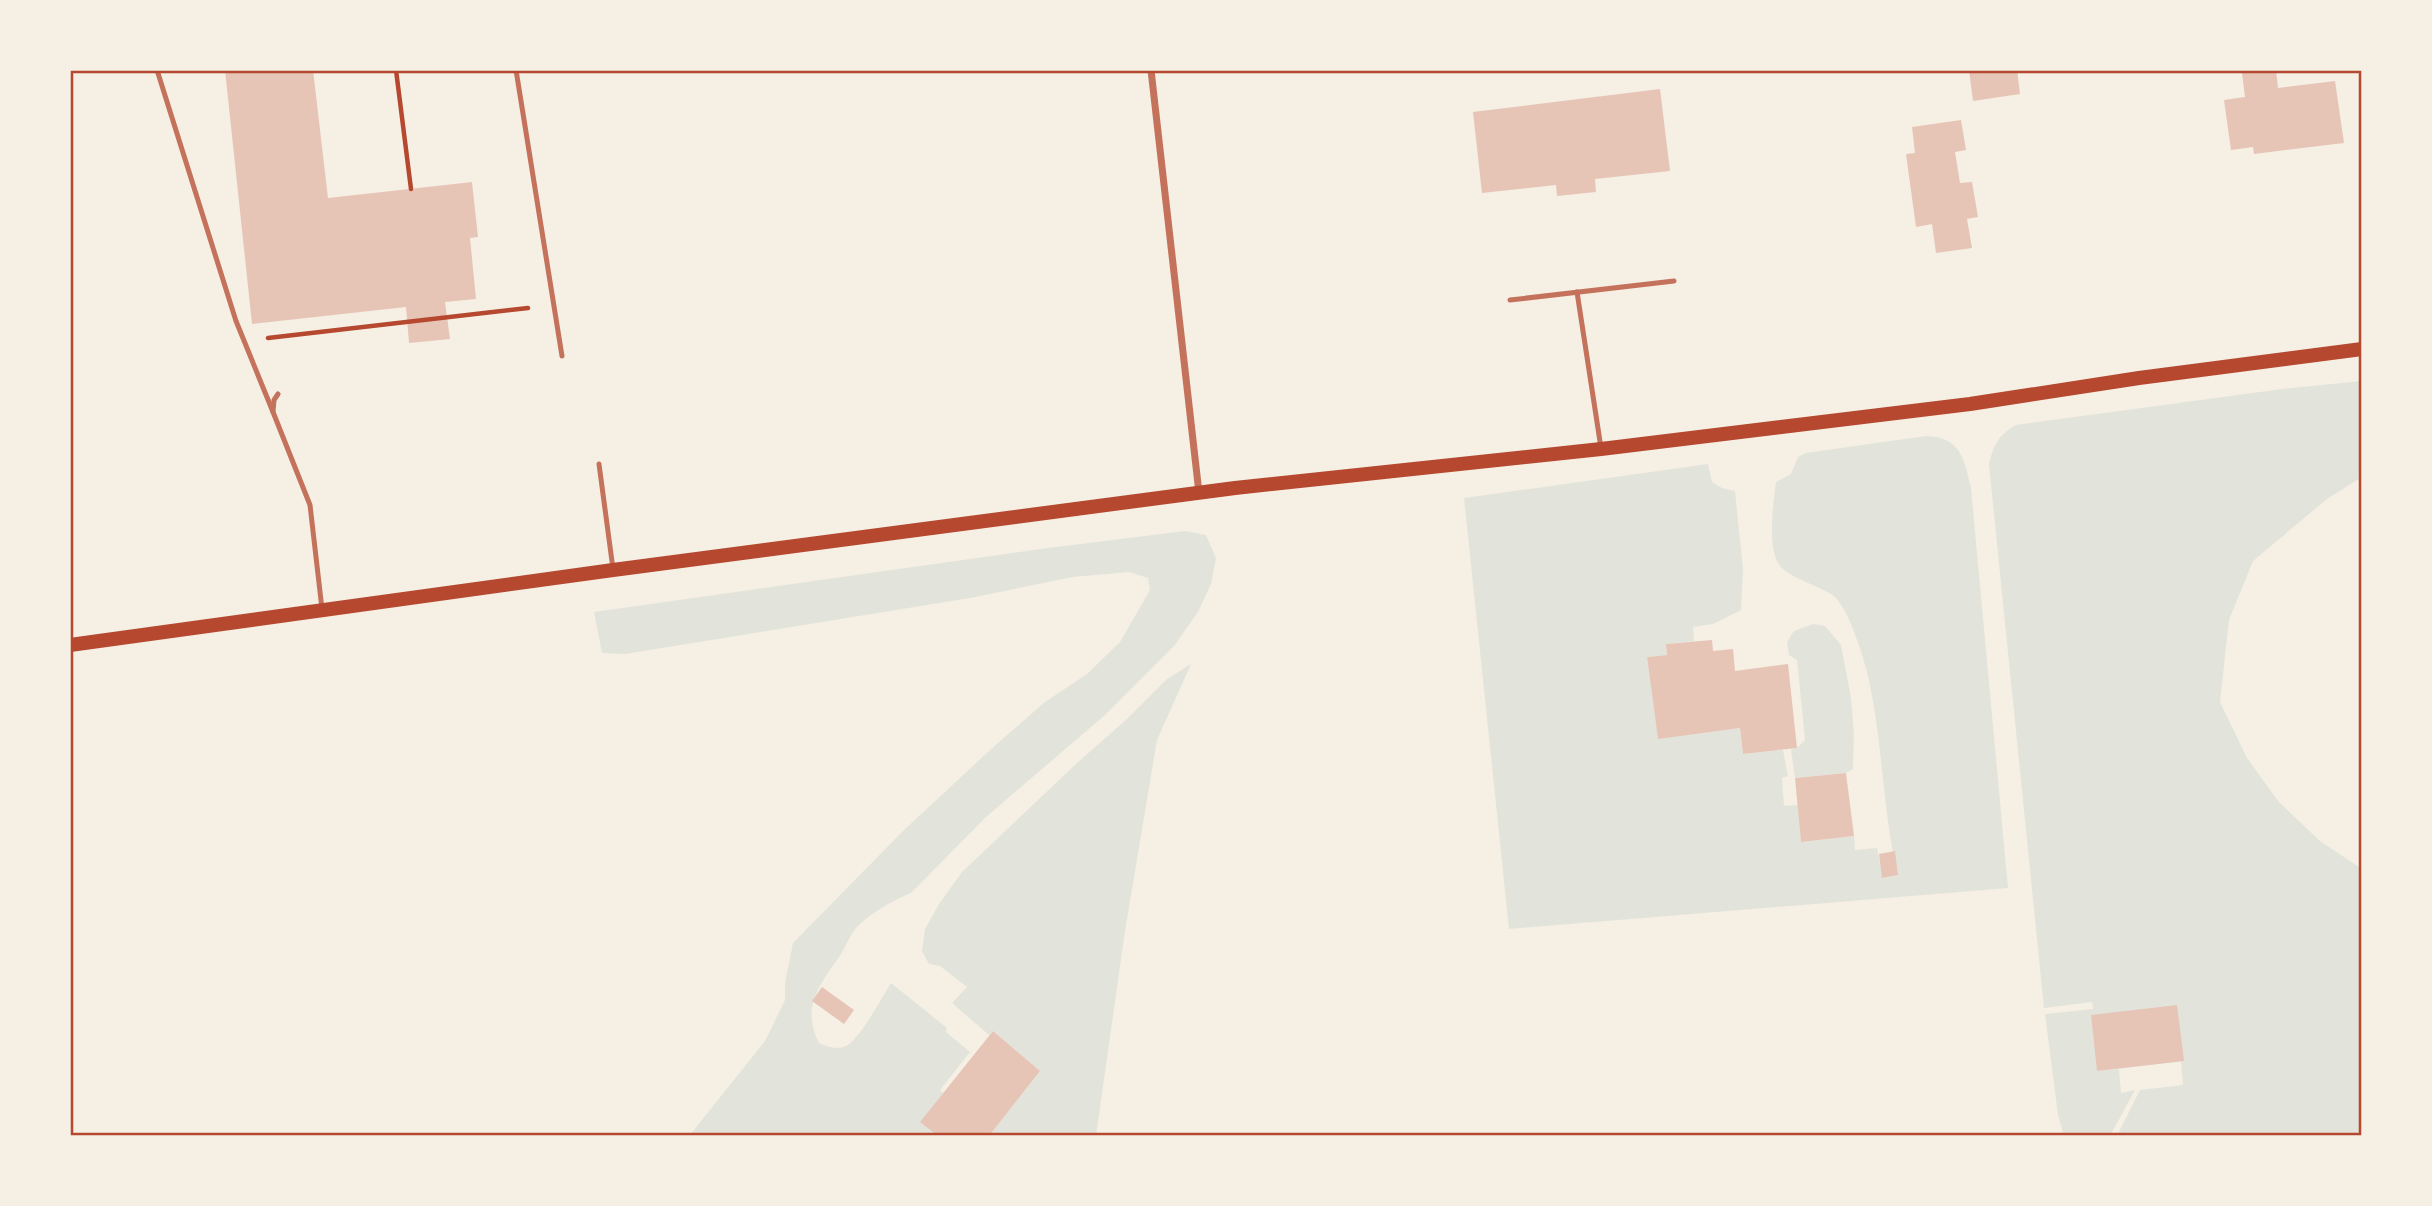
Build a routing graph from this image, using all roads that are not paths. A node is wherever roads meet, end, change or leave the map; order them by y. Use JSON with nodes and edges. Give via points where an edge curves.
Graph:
{"nodes":[{"id":1,"x":157,"y":70,"type":"edge"},
{"id":2,"x":516,"y":70,"type":"edge"},
{"id":3,"x":1151,"y":70,"type":"edge"},
{"id":4,"x":1674,"y":281,"type":"dead end"},
{"id":5,"x":1577,"y":292,"type":"junction"},
{"id":6,"x":1510,"y":300,"type":"dead end"},
{"id":7,"x":2362,"y":348,"type":"edge"},
{"id":8,"x":562,"y":356,"type":"dead end"},
{"id":9,"x":278,"y":394,"type":"dead end"},
{"id":10,"x":274,"y":412,"type":"junction"},
{"id":11,"x":1601,"y":449,"type":"junction"},
{"id":12,"x":599,"y":464,"type":"dead end"},
{"id":13,"x":1199,"y":493,"type":"junction"},
{"id":14,"x":613,"y":570,"type":"junction"},
{"id":15,"x":323,"y":611,"type":"junction"},
{"id":16,"x":70,"y":645,"type":"edge"}],
"edges":[{"from":1,"to":10,"type":"lane","via":[[236,321]]},
{"from":2,"to":8,"type":"lane"},
{"from":3,"to":13,"type":"street"},
{"from":4,"to":5,"type":"lane"},
{"from":5,"to":6,"type":"lane"},
{"from":5,"to":11,"type":"lane"},
{"from":7,"to":11,"type":"main road","via":[[1970,404]]},
{"from":9,"to":10,"type":"lane"},
{"from":10,"to":15,"type":"lane","via":[[310,505]]},
{"from":11,"to":13,"type":"main road"},
{"from":12,"to":14,"type":"lane"},
{"from":13,"to":14,"type":"main road"},
{"from":14,"to":15,"type":"main road"},
{"from":15,"to":16,"type":"main road"}]}
